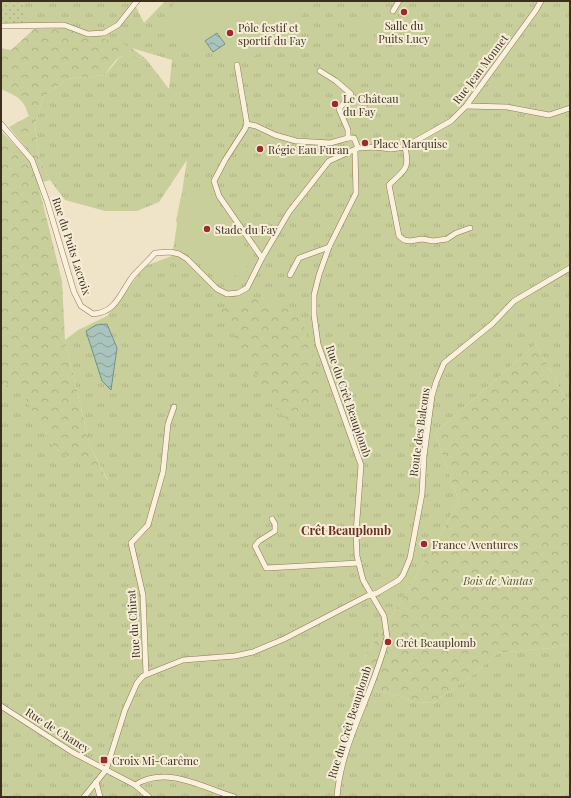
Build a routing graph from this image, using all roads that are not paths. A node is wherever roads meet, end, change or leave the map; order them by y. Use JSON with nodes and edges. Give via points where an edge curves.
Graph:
{"nodes":[{"id":1,"x":137,"y":1,"type":"edge"},
{"id":2,"x":399,"y":1,"type":"edge"},
{"id":3,"x":541,"y":1,"type":"edge"},
{"id":4,"x":393,"y":11,"type":"dead end"},
{"id":5,"x":1,"y":26,"type":"edge"},
{"id":6,"x":237,"y":65,"type":"dead end"},
{"id":7,"x":320,"y":71,"type":"dead end"},
{"id":8,"x":466,"y":106,"type":"junction"},
{"id":9,"x":570,"y":108,"type":"edge"},
{"id":10,"x":1,"y":124,"type":"edge"},
{"id":11,"x":246,"y":124,"type":"junction"},
{"id":12,"x":348,"y":138,"type":"junction"},
{"id":13,"x":405,"y":147,"type":"junction"},
{"id":14,"x":356,"y":149,"type":"junction"},
{"id":15,"x":470,"y":228,"type":"dead end"},
{"id":16,"x":329,"y":247,"type":"junction"},
{"id":17,"x":262,"y":258,"type":"junction"},
{"id":18,"x":570,"y":268,"type":"edge"},
{"id":19,"x":290,"y":275,"type":"dead end"},
{"id":20,"x":174,"y":407,"type":"dead end"},
{"id":21,"x":272,"y":519,"type":"dead end"},
{"id":22,"x":358,"y":563,"type":"junction"},
{"id":23,"x":371,"y":595,"type":"junction"},
{"id":24,"x":146,"y":674,"type":"junction"},
{"id":25,"x":1,"y":706,"type":"edge"},
{"id":26,"x":106,"y":770,"type":"junction"},
{"id":27,"x":96,"y":782,"type":"junction"},
{"id":28,"x":135,"y":785,"type":"junction"},
{"id":29,"x":84,"y":797,"type":"edge"},
{"id":30,"x":100,"y":797,"type":"edge"},
{"id":31,"x":149,"y":797,"type":"edge"},
{"id":32,"x":234,"y":797,"type":"edge"},
{"id":33,"x":337,"y":797,"type":"edge"}],
"edges":[{"from":1,"to":5,"type":"street","via":[[118,25],[104,33],[88,34],[64,25]]},
{"from":2,"to":4,"type":"street"},
{"from":3,"to":8,"type":"street","name":"Rue Jean Monnet"},
{"from":6,"to":11,"type":"street"},
{"from":7,"to":12,"type":"street","via":[[351,94],[339,109],[348,130]]},
{"from":8,"to":9,"type":"street","via":[[507,107],[549,115]]},
{"from":8,"to":13,"type":"street","name":"Rue Jean Monnet","via":[[451,120]]},
{"from":10,"to":17,"type":"street","name":"Rue du Puits Lacroix","via":[[32,160],[48,201],[74,292],[82,306],[93,314],[104,313],[114,305],[133,276],[155,253],[170,252],[188,259],[217,289],[227,294],[238,293],[248,288]]},
{"from":11,"to":12,"type":"street","via":[[296,141],[330,143]]},
{"from":11,"to":17,"type":"street","via":[[214,181],[219,196]]},
{"from":12,"to":14,"type":"street","via":[[354,138]]},
{"from":13,"to":14,"type":"street","name":"Rue Jean Monnet"},
{"from":13,"to":15,"type":"street","via":[[408,162],[390,185],[399,236],[410,241],[448,240],[456,232]]},
{"from":14,"to":16,"type":"street","name":"Rue du Crêt Beauplomb","via":[[356,193]]},
{"from":14,"to":17,"type":"street","name":"Rue du Puits Lacroix","via":[[329,161],[318,172],[289,212]]},
{"from":16,"to":19,"type":"street","via":[[299,258]]},
{"from":16,"to":22,"type":"street","name":"Rue du Crêt Beauplomb","via":[[314,295],[314,315],[318,344],[361,465],[356,533]]},
{"from":18,"to":23,"type":"street","name":"Route des Balcons","via":[[514,301],[492,324],[444,363],[432,396],[422,494],[411,555],[401,578]]},
{"from":20,"to":24,"type":"street","name":"Rue du Chirat","via":[[168,424],[163,472],[148,525],[131,543],[143,595]]},
{"from":21,"to":22,"type":"street","via":[[275,531],[255,546],[266,568]]},
{"from":22,"to":23,"type":"street","name":"Rue du Crêt Beauplomb"},
{"from":23,"to":24,"type":"street","name":"Route des Balcons","via":[[253,652],[184,660]]},
{"from":23,"to":33,"type":"street","name":"Rue du Crêt Beauplomb","via":[[384,616],[387,637],[346,758]]},
{"from":24,"to":26,"type":"street","name":"Rue du Chirat","via":[[137,683],[125,710]]},
{"from":25,"to":26,"type":"street","name":"Rue de Chaney","via":[[72,752]]},
{"from":26,"to":27,"type":"street"},
{"from":26,"to":28,"type":"street","name":"Rue de Chaney"},
{"from":27,"to":29,"type":"street"},
{"from":27,"to":30,"type":"street"},
{"from":28,"to":31,"type":"street","name":"Rue de Chaney"},
{"from":28,"to":32,"type":"street","via":[[154,778],[178,779],[198,783]]}]}
